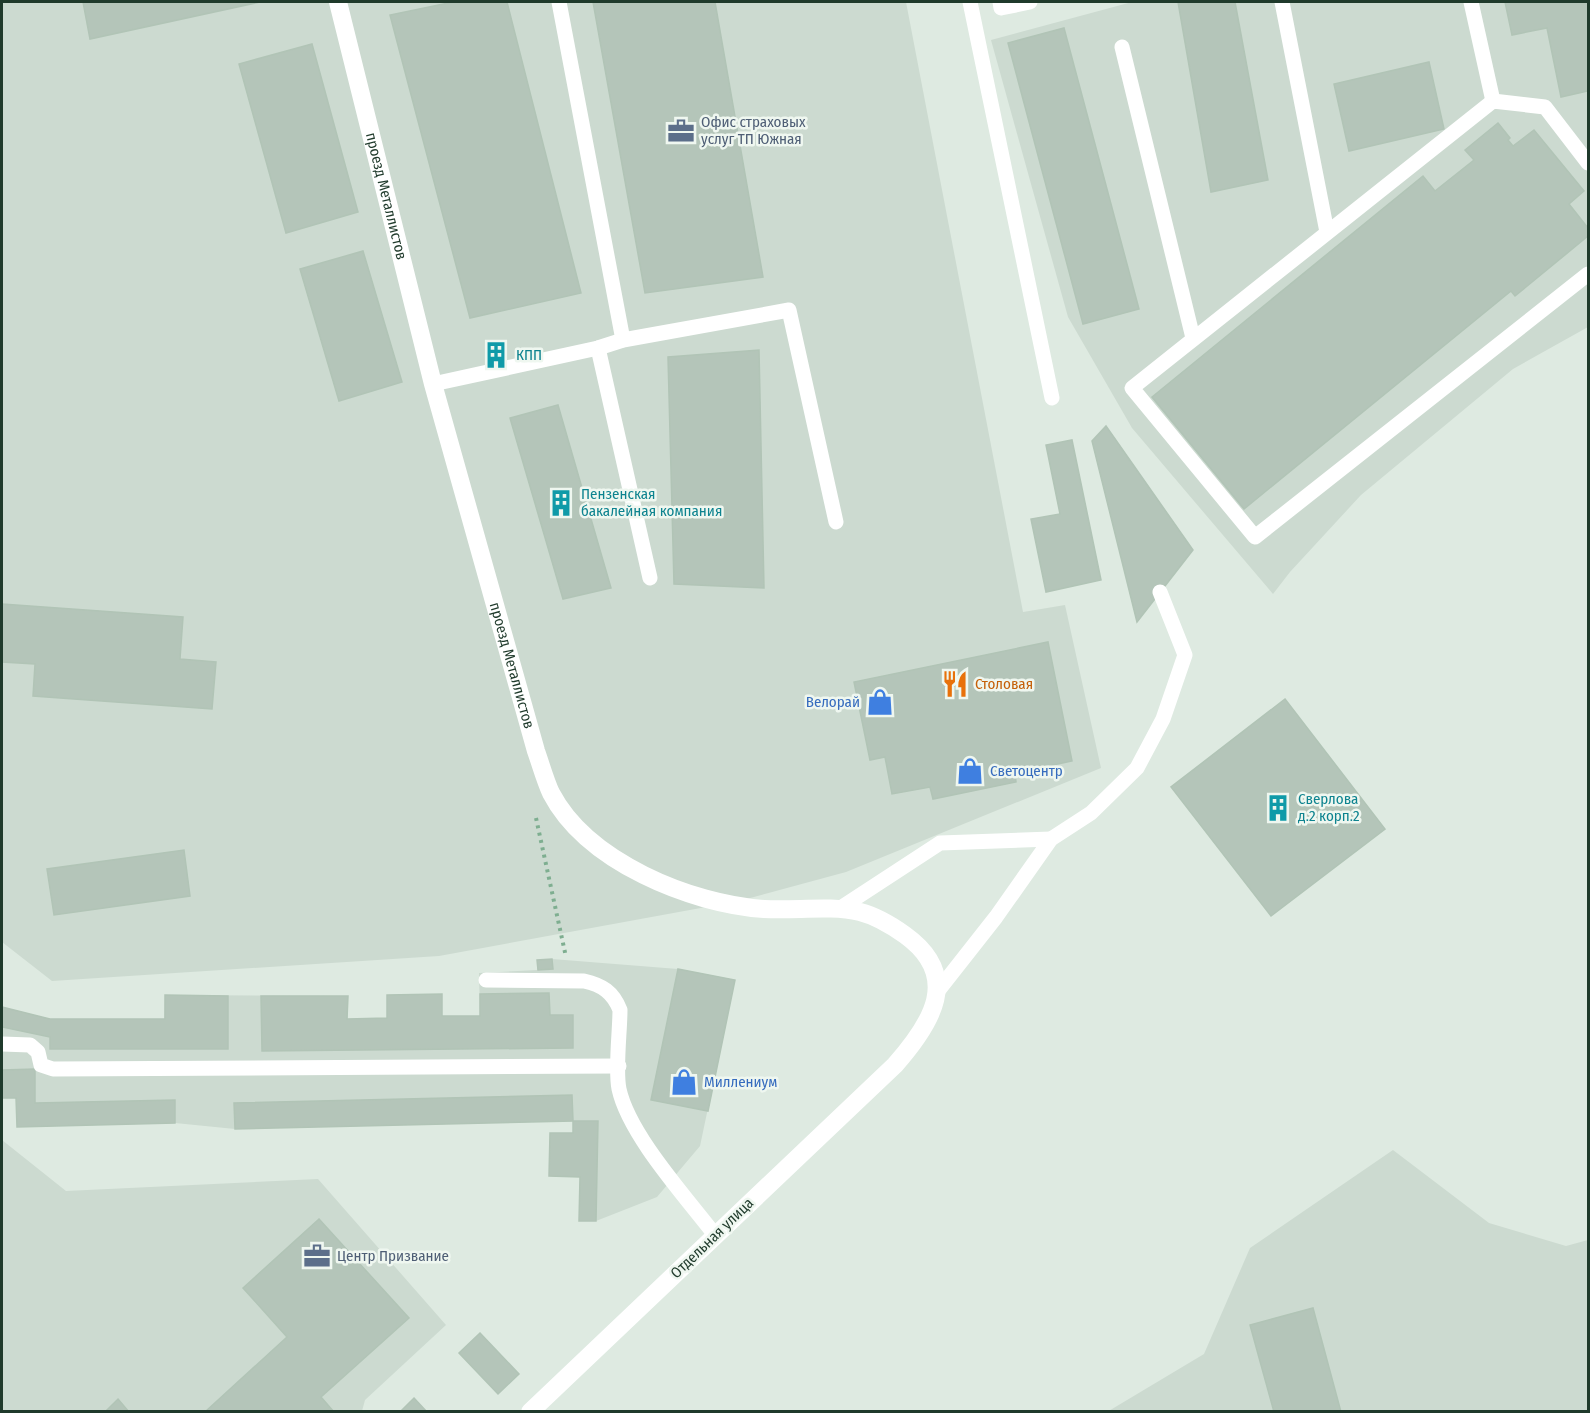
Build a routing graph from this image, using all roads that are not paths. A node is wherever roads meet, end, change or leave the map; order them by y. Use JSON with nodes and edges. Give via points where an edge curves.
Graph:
{"nodes":[{"id":1,"x":338,"y":2,"type":"edge"},
{"id":2,"x":559,"y":2,"type":"edge"},
{"id":3,"x":970,"y":2,"type":"edge"},
{"id":4,"x":1000,"y":2,"type":"edge"},
{"id":5,"x":1030,"y":2,"type":"edge"},
{"id":6,"x":1282,"y":2,"type":"edge"},
{"id":7,"x":1471,"y":2,"type":"edge"},
{"id":8,"x":1122,"y":47,"type":"dead end"},
{"id":9,"x":1493,"y":101,"type":"junction"},
{"id":10,"x":1588,"y":163,"type":"edge"},
{"id":11,"x":1327,"y":232,"type":"junction"},
{"id":12,"x":1588,"y":274,"type":"edge"},
{"id":13,"x":1193,"y":338,"type":"junction"},
{"id":14,"x":623,"y":340,"type":"junction"},
{"id":15,"x":598,"y":348,"type":"junction"},
{"id":16,"x":433,"y":384,"type":"junction"},
{"id":17,"x":1052,"y":398,"type":"dead end"},
{"id":18,"x":836,"y":522,"type":"dead end"},
{"id":19,"x":650,"y":578,"type":"dead end"},
{"id":20,"x":1160,"y":592,"type":"dead end"},
{"id":21,"x":1051,"y":839,"type":"junction"},
{"id":22,"x":839,"y":909,"type":"junction"},
{"id":23,"x":486,"y":980,"type":"dead end"},
{"id":24,"x":937,"y":992,"type":"junction"},
{"id":25,"x":2,"y":1044,"type":"edge"},
{"id":26,"x":895,"y":1065,"type":"joint"},
{"id":27,"x":619,"y":1066,"type":"junction"},
{"id":28,"x":715,"y":1235,"type":"junction"},
{"id":29,"x":530,"y":1412,"type":"edge"}],
"edges":[{"from":1,"to":16,"type":"street","name":"проезд Металлистов"},
{"from":2,"to":14,"type":"lane"},
{"from":3,"to":17,"type":"lane"},
{"from":4,"to":5,"type":"lane","via":[[1001,8]]},
{"from":6,"to":11,"type":"lane"},
{"from":7,"to":9,"type":"lane"},
{"from":8,"to":13,"type":"lane"},
{"from":9,"to":10,"type":"lane","via":[[1545,107]]},
{"from":9,"to":11,"type":"lane"},
{"from":11,"to":13,"type":"lane"},
{"from":12,"to":13,"type":"lane","via":[[1255,537],[1132,388]]},
{"from":14,"to":15,"type":"lane"},
{"from":14,"to":18,"type":"lane","via":[[789,310]]},
{"from":15,"to":16,"type":"lane"},
{"from":15,"to":19,"type":"lane"},
{"from":16,"to":22,"type":"street","name":"проезд Металлистов","via":[[536,751],[551,794],[572,822],[617,860],[682,891],[755,908]]},
{"from":20,"to":21,"type":"lane","via":[[1185,655],[1163,719],[1137,768],[1091,813]]},
{"from":21,"to":22,"type":"lane","via":[[940,843]]},
{"from":21,"to":24,"type":"lane"},
{"from":22,"to":24,"type":"street","name":"проезд Металлистов","via":[[861,912],[882,921],[913,941],[933,965]]},
{"from":23,"to":27,"type":"lane","via":[[571,980],[607,990],[620,1010]]},
{"from":24,"to":26,"type":"street","name":"проезд Металлистов","via":[[926,1025]]},
{"from":25,"to":27,"type":"lane","via":[[30,1045],[38,1052],[41,1065],[53,1069]]},
{"from":26,"to":28,"type":"street","name":"Отдельная улица"},
{"from":27,"to":28,"type":"lane","via":[[619,1087],[634,1124],[658,1162]]},
{"from":28,"to":29,"type":"street","name":"Отдельная улица"}]}
